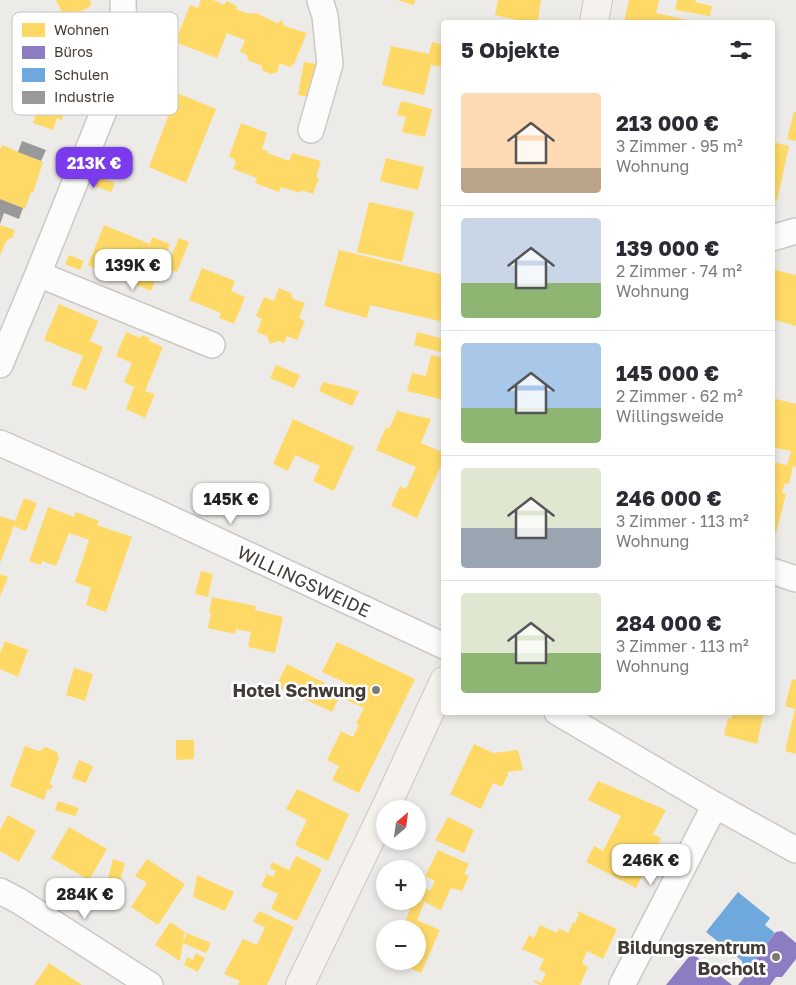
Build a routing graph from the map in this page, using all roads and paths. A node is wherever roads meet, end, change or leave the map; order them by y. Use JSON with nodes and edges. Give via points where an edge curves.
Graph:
{"nodes":[{"id":1,"x":320,"y":0,"type":"edge"},
{"id":2,"x":598,"y":0,"type":"edge"},
{"id":3,"x":594,"y":20,"type":"edge"},
{"id":4,"x":101,"y":115,"type":"edge"},
{"id":5,"x":311,"y":130,"type":"dead end"},
{"id":6,"x":796,"y":231,"type":"edge"},
{"id":7,"x":775,"y":237,"type":"edge"},
{"id":8,"x":38,"y":274,"type":"junction"},
{"id":9,"x":212,"y":345,"type":"dead end"},
{"id":10,"x":0,"y":365,"type":"edge"},
{"id":11,"x":0,"y":443,"type":"edge"},
{"id":12,"x":775,"y":572,"type":"edge"},
{"id":13,"x":796,"y":578,"type":"edge"},
{"id":14,"x":441,"y":645,"type":"edge"},
{"id":15,"x":441,"y":688,"type":"edge"},
{"id":16,"x":562,"y":715,"type":"edge"},
{"id":17,"x":389,"y":800,"type":"edge"},
{"id":18,"x":715,"y":806,"type":"junction"},
{"id":19,"x":376,"y":828,"type":"edge"},
{"id":20,"x":796,"y":850,"type":"edge"},
{"id":21,"x":0,"y":891,"type":"edge"},
{"id":22,"x":150,"y":985,"type":"edge"},
{"id":23,"x":300,"y":985,"type":"edge"},
{"id":24,"x":622,"y":985,"type":"edge"}],
"edges":[{"from":1,"to":5,"type":"street","via":[[326,16],[330,64]]},
{"from":2,"to":3,"type":"street"},
{"from":4,"to":8,"type":"street"},
{"from":6,"to":7,"type":"street"},
{"from":8,"to":9,"type":"street"},
{"from":8,"to":10,"type":"street"},
{"from":11,"to":14,"type":"street","name":"WILLINGSWEIDE"},
{"from":12,"to":13,"type":"street"},
{"from":15,"to":17,"type":"street"},
{"from":16,"to":18,"type":"street"},
{"from":18,"to":20,"type":"street"},
{"from":18,"to":24,"type":"street"},
{"from":19,"to":23,"type":"street"},
{"from":21,"to":22,"type":"street"}]}
